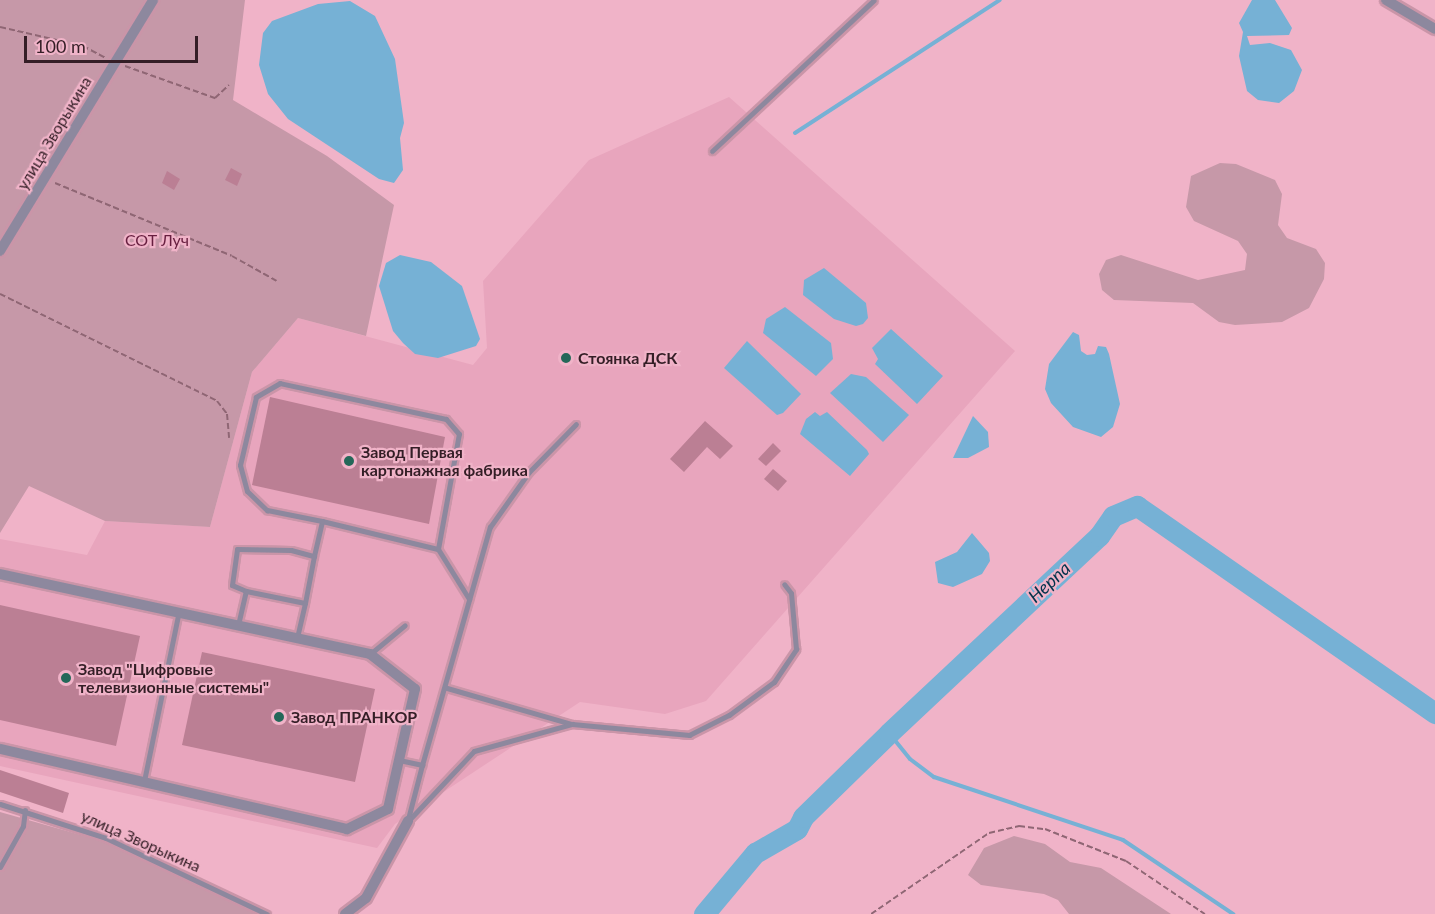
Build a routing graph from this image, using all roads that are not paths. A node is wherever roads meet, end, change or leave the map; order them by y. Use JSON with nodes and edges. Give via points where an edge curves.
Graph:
{"nodes":[{"id":1,"x":153,"y":0,"type":"edge"},
{"id":2,"x":874,"y":0,"type":"edge"},
{"id":3,"x":1386,"y":0,"type":"edge"},
{"id":4,"x":1435,"y":28,"type":"edge"},
{"id":5,"x":712,"y":151,"type":"dead end"},
{"id":6,"x":0,"y":251,"type":"edge"},
{"id":7,"x":576,"y":424,"type":"dead end"},
{"id":8,"x":321,"y":521,"type":"junction"},
{"id":9,"x":438,"y":549,"type":"junction"},
{"id":10,"x":314,"y":556,"type":"junction"},
{"id":11,"x":0,"y":574,"type":"edge"},
{"id":12,"x":784,"y":584,"type":"dead end"},
{"id":13,"x":246,"y":591,"type":"junction"},
{"id":14,"x":469,"y":599,"type":"junction"},
{"id":15,"x":305,"y":603,"type":"junction"},
{"id":16,"x":178,"y":615,"type":"junction"},
{"id":17,"x":405,"y":625,"type":"dead end"},
{"id":18,"x":237,"y":628,"type":"junction"},
{"id":19,"x":297,"y":640,"type":"junction"},
{"id":20,"x":370,"y":654,"type":"junction"},
{"id":21,"x":447,"y":688,"type":"junction"},
{"id":22,"x":572,"y":724,"type":"junction"},
{"id":23,"x":0,"y":749,"type":"edge"},
{"id":24,"x":399,"y":760,"type":"junction"},
{"id":25,"x":422,"y":765,"type":"junction"},
{"id":26,"x":144,"y":781,"type":"junction"},
{"id":27,"x":0,"y":804,"type":"edge"},
{"id":28,"x":25,"y":810,"type":"junction"},
{"id":29,"x":408,"y":820,"type":"junction"},
{"id":30,"x":0,"y":867,"type":"edge"},
{"id":31,"x":267,"y":914,"type":"edge"},
{"id":32,"x":345,"y":914,"type":"edge"}],
"edges":[{"from":1,"to":6,"type":"street","name":"улица Зворыкина"},
{"from":2,"to":5,"type":"lane"},
{"from":3,"to":4,"type":"street"},
{"from":7,"to":14,"type":"lane","via":[[529,472],[490,527]]},
{"from":8,"to":9,"type":"lane"},
{"from":8,"to":9,"type":"lane","via":[[267,510],[247,492],[240,465],[256,397],[280,383],[446,419],[459,434]]},
{"from":8,"to":10,"type":"lane"},
{"from":9,"to":14,"type":"lane"},
{"from":10,"to":13,"type":"lane","via":[[291,550],[237,549],[232,585]]},
{"from":10,"to":15,"type":"lane"},
{"from":11,"to":16,"type":"street"},
{"from":12,"to":22,"type":"lane","via":[[791,592],[796,649],[774,682],[729,715],[689,735]]},
{"from":13,"to":15,"type":"lane"},
{"from":13,"to":18,"type":"lane"},
{"from":14,"to":21,"type":"lane"},
{"from":15,"to":19,"type":"lane"},
{"from":16,"to":18,"type":"street"},
{"from":16,"to":26,"type":"lane"},
{"from":17,"to":20,"type":"lane"},
{"from":18,"to":19,"type":"street"},
{"from":19,"to":20,"type":"street"},
{"from":20,"to":24,"type":"street","via":[[415,689]]},
{"from":21,"to":22,"type":"lane"},
{"from":21,"to":25,"type":"lane"},
{"from":22,"to":29,"type":"lane","via":[[474,751]]},
{"from":23,"to":26,"type":"street"},
{"from":24,"to":25,"type":"lane"},
{"from":24,"to":26,"type":"street","via":[[388,809],[347,829]]},
{"from":25,"to":29,"type":"lane"},
{"from":27,"to":28,"type":"lane","name":"улица Зворыкина"},
{"from":28,"to":30,"type":"lane","via":[[23,826]]},
{"from":28,"to":31,"type":"lane","name":"улица Зворыкина","via":[[106,838]]},
{"from":29,"to":32,"type":"street","via":[[366,898]]}]}
